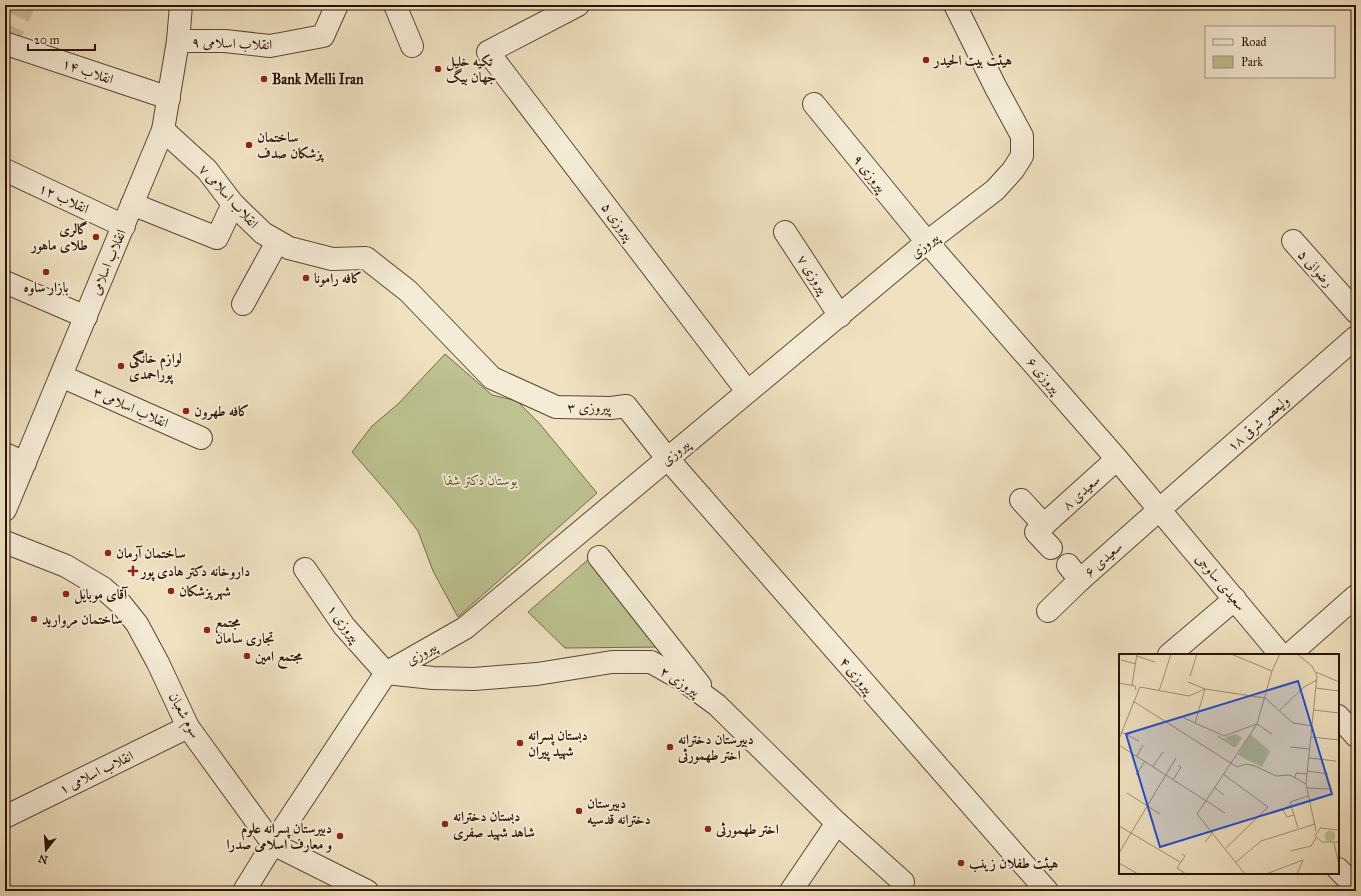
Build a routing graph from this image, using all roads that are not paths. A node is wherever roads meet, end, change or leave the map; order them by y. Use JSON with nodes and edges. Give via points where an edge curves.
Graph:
{"nodes":[{"id":1,"x":181,"y":5,"type":"edge"},
{"id":2,"x":395,"y":5,"type":"edge"},
{"id":3,"x":578,"y":5,"type":"edge"},
{"id":4,"x":955,"y":5,"type":"edge"},
{"id":5,"x":338,"y":6,"type":"edge"},
{"id":6,"x":178,"y":41,"type":"junction"},
{"id":7,"x":7,"y":44,"type":"dead end"},
{"id":8,"x":412,"y":46,"type":"dead end"},
{"id":9,"x":168,"y":98,"type":"junction"},
{"id":10,"x":814,"y":104,"type":"dead end"},
{"id":11,"x":163,"y":130,"type":"junction"},
{"id":12,"x":5,"y":170,"type":"edge"},
{"id":13,"x":132,"y":204,"type":"junction"},
{"id":14,"x":233,"y":204,"type":"junction"},
{"id":15,"x":124,"y":226,"type":"junction"},
{"id":16,"x":785,"y":232,"type":"dead end"},
{"id":17,"x":1293,"y":241,"type":"dead end"},
{"id":18,"x":277,"y":242,"type":"junction"},
{"id":19,"x":927,"y":242,"type":"junction"},
{"id":20,"x":5,"y":282,"type":"edge"},
{"id":21,"x":243,"y":304,"type":"dead end"},
{"id":22,"x":1356,"y":312,"type":"edge"},
{"id":23,"x":840,"y":316,"type":"junction"},
{"id":24,"x":86,"y":317,"type":"junction"},
{"id":25,"x":1356,"y":337,"type":"edge"},
{"id":26,"x":61,"y":376,"type":"junction"},
{"id":27,"x":492,"y":378,"type":"joint"},
{"id":28,"x":747,"y":391,"type":"junction"},
{"id":29,"x":201,"y":438,"type":"dead end"},
{"id":30,"x":5,"y":454,"type":"edge"},
{"id":31,"x":667,"y":458,"type":"junction"},
{"id":32,"x":1117,"y":459,"type":"junction"},
{"id":33,"x":25,"y":463,"type":"junction"},
{"id":34,"x":1021,"y":500,"type":"dead end"},
{"id":35,"x":1160,"y":509,"type":"junction"},
{"id":36,"x":5,"y":510,"type":"edge"},
{"id":37,"x":1044,"y":525,"type":"junction"},
{"id":38,"x":5,"y":542,"type":"edge"},
{"id":39,"x":1051,"y":548,"type":"dead end"},
{"id":40,"x":599,"y":557,"type":"dead end"},
{"id":41,"x":305,"y":569,"type":"dead end"},
{"id":42,"x":1356,"y":596,"type":"edge"},
{"id":43,"x":1235,"y":599,"type":"junction"},
{"id":44,"x":1048,"y":611,"type":"dead end"},
{"id":45,"x":1170,"y":654,"type":"edge"},
{"id":46,"x":1280,"y":654,"type":"edge"},
{"id":47,"x":1290,"y":654,"type":"edge"},
{"id":48,"x":386,"y":673,"type":"junction"},
{"id":49,"x":717,"y":706,"type":"junction"},
{"id":50,"x":1339,"y":717,"type":"edge"},
{"id":51,"x":188,"y":727,"type":"junction"},
{"id":52,"x":1356,"y":736,"type":"edge"},
{"id":53,"x":5,"y":817,"type":"edge"},
{"id":54,"x":837,"y":823,"type":"junction"},
{"id":55,"x":273,"y":844,"type":"junction"},
{"id":56,"x":1339,"y":870,"type":"edge"},
{"id":57,"x":903,"y":882,"type":"dead end"},
{"id":58,"x":1356,"y":887,"type":"edge"},
{"id":59,"x":244,"y":891,"type":"edge"},
{"id":60,"x":367,"y":891,"type":"edge"},
{"id":61,"x":791,"y":891,"type":"edge"},
{"id":62,"x":1047,"y":891,"type":"edge"}],
"edges":[{"from":1,"to":6,"type":"street","name":"انقلاب اسلامی"},
{"from":2,"to":8,"type":"street"},
{"from":3,"to":28,"type":"street","name":"پیروزی ۵","via":[[488,52]]},
{"from":4,"to":19,"type":"street","name":"پیروزی","via":[[1022,136],[1022,156],[995,190]]},
{"from":5,"to":6,"type":"street","name":"انقلاب اسلامی ۹","via":[[323,36],[270,46],[224,41]]},
{"from":6,"to":9,"type":"street","name":"انقلاب اسلامی"},
{"from":7,"to":9,"type":"street","name":"انقلاب ۱۴"},
{"from":9,"to":11,"type":"street","name":"انقلاب اسلامی"},
{"from":10,"to":19,"type":"street","name":"پیروزی ۹"},
{"from":11,"to":13,"type":"street","name":"انقلاب اسلامی"},
{"from":11,"to":14,"type":"street","name":"انقلاب اسلامی ۷","via":[[207,170]]},
{"from":12,"to":15,"type":"street","name":"انقلاب ۱۲"},
{"from":13,"to":14,"type":"street","via":[[217,238]]},
{"from":13,"to":15,"type":"street","name":"انقلاب اسلامی"},
{"from":14,"to":18,"type":"street","name":"انقلاب اسلامی ۷","via":[[263,233]]},
{"from":15,"to":24,"type":"street","name":"انقلاب اسلامی"},
{"from":16,"to":23,"type":"street","name":"پیروزی ۷"},
{"from":17,"to":22,"type":"street","name":"رضوانی ۵"},
{"from":18,"to":21,"type":"street"},
{"from":18,"to":27,"type":"street","name":"انقلاب اسلامی ۷","via":[[289,248],[332,259],[366,258],[408,290]]},
{"from":19,"to":23,"type":"street","name":"پیروزی"},
{"from":19,"to":32,"type":"street","name":"پیروزی ۶"},
{"from":20,"to":24,"type":"street"},
{"from":23,"to":28,"type":"street","name":"پیروزی"},
{"from":24,"to":26,"type":"street","name":"انقلاب اسلامی"},
{"from":25,"to":35,"type":"street","name":"ولیعصر شرقی ۱۸"},
{"from":26,"to":29,"type":"street","name":"انقلاب اسلامی ۳"},
{"from":26,"to":33,"type":"street","name":"انقلاب اسلامی"},
{"from":27,"to":31,"type":"street","name":"پیروزی ۳","via":[[556,407],[626,406]]},
{"from":28,"to":31,"type":"street","name":"پیروزی"},
{"from":30,"to":33,"type":"street"},
{"from":31,"to":48,"type":"street","name":"پیروزی","via":[[465,628]]},
{"from":31,"to":62,"type":"street","name":"پیروزی ۴"},
{"from":32,"to":35,"type":"street","name":"پیروزی ۶"},
{"from":32,"to":37,"type":"street","name":"سعیدی ۸"},
{"from":33,"to":36,"type":"street","name":"انقلاب اسلامی"},
{"from":34,"to":37,"type":"street"},
{"from":35,"to":43,"type":"street","name":"سعیدی ساوجی"},
{"from":35,"to":44,"type":"street","name":"سعیدی ۶","via":[[1074,573]]},
{"from":37,"to":39,"type":"street","via":[[1036,532]]},
{"from":38,"to":51,"type":"street","name":"سوم شعبان","via":[[66,566],[103,588],[121,604],[137,624]]},
{"from":40,"to":49,"type":"street"},
{"from":41,"to":48,"type":"street","name":"پیروزی ۱","via":[[344,626]]},
{"from":42,"to":47,"type":"street"},
{"from":43,"to":45,"type":"street"},
{"from":43,"to":46,"type":"street","name":"سعیدی ساوجی"},
{"from":48,"to":49,"type":"street","name":"پیروزی ۲","via":[[474,679],[536,674],[612,662],[650,662],[683,680]]},
{"from":48,"to":55,"type":"street","name":"پیروزی"},
{"from":49,"to":54,"type":"street","name":"پیروزی ۲"},
{"from":50,"to":52,"type":"street"},
{"from":51,"to":53,"type":"street","name":"انقلاب اسلامی ۱"},
{"from":51,"to":55,"type":"street","name":"سوم شعبان"},
{"from":54,"to":57,"type":"street","name":"پیروزی ۲"},
{"from":54,"to":61,"type":"street"},
{"from":55,"to":59,"type":"street","name":"پیروزی"},
{"from":55,"to":60,"type":"street","name":"سوم شعبان"},
{"from":56,"to":58,"type":"street"}]}
